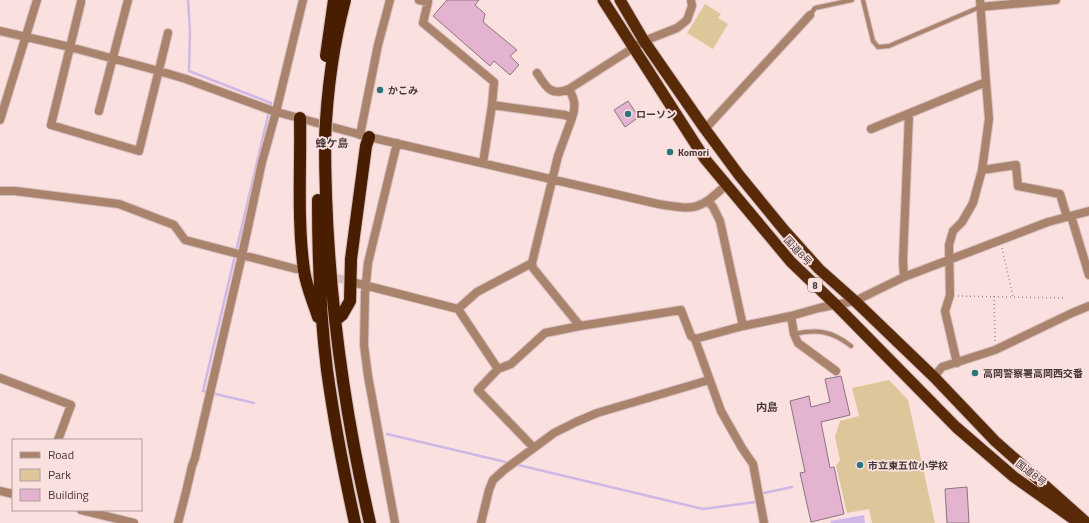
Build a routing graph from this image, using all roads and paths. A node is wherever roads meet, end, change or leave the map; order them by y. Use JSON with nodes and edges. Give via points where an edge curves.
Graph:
{"nodes":[{"id":1,"x":37,"y":0,"type":"edge"},
{"id":2,"x":128,"y":0,"type":"edge"},
{"id":3,"x":303,"y":0,"type":"edge"},
{"id":4,"x":334,"y":0,"type":"edge"},
{"id":5,"x":345,"y":0,"type":"edge"},
{"id":6,"x":390,"y":0,"type":"edge"},
{"id":7,"x":419,"y":0,"type":"edge"},
{"id":8,"x":603,"y":0,"type":"edge"},
{"id":9,"x":620,"y":0,"type":"edge"},
{"id":10,"x":691,"y":0,"type":"edge"},
{"id":11,"x":852,"y":0,"type":"edge"},
{"id":12,"x":863,"y":0,"type":"edge"},
{"id":13,"x":1056,"y":0,"type":"edge"},
{"id":14,"x":81,"y":2,"type":"dead end"},
{"id":15,"x":980,"y":4,"type":"edge"},
{"id":16,"x":810,"y":15,"type":"joint"},
{"id":17,"x":0,"y":31,"type":"edge"},
{"id":18,"x":168,"y":33,"type":"dead end"},
{"id":19,"x":26,"y":36,"type":"junction"},
{"id":20,"x":644,"y":41,"type":"junction"},
{"id":21,"x":70,"y":47,"type":"junction"},
{"id":22,"x":633,"y":48,"type":"junction"},
{"id":23,"x":112,"y":59,"type":"junction"},
{"id":24,"x":159,"y":71,"type":"junction"},
{"id":25,"x":537,"y":73,"type":"dead end"},
{"id":26,"x":986,"y":82,"type":"junction"},
{"id":27,"x":569,"y":89,"type":"junction"},
{"id":28,"x":492,"y":105,"type":"junction"},
{"id":29,"x":271,"y":111,"type":"junction"},
{"id":30,"x":99,"y":112,"type":"dead end"},
{"id":31,"x":909,"y":114,"type":"junction"},
{"id":32,"x":300,"y":118,"type":"junction"},
{"id":33,"x":572,"y":118,"type":"junction"},
{"id":34,"x":0,"y":120,"type":"edge"},
{"id":35,"x":705,"y":129,"type":"junction"},
{"id":36,"x":871,"y":129,"type":"dead end"},
{"id":37,"x":364,"y":136,"type":"junction"},
{"id":38,"x":322,"y":139,"type":"junction"},
{"id":39,"x":397,"y":143,"type":"junction"},
{"id":40,"x":483,"y":163,"type":"junction"},
{"id":41,"x":982,"y":170,"type":"junction"},
{"id":42,"x":553,"y":180,"type":"junction"},
{"id":43,"x":726,"y":185,"type":"junction"},
{"id":44,"x":0,"y":191,"type":"edge"},
{"id":45,"x":708,"y":201,"type":"junction"},
{"id":46,"x":1089,"y":211,"type":"edge"},
{"id":47,"x":1069,"y":216,"type":"junction"},
{"id":48,"x":1000,"y":240,"type":"junction"},
{"id":49,"x":237,"y":254,"type":"junction"},
{"id":50,"x":949,"y":260,"type":"junction"},
{"id":51,"x":532,"y":263,"type":"junction"},
{"id":52,"x":296,"y":269,"type":"tunnel mouth"},
{"id":53,"x":1089,"y":275,"type":"edge"},
{"id":54,"x":904,"y":277,"type":"junction"},
{"id":55,"x":356,"y":282,"type":"tunnel mouth"},
{"id":56,"x":366,"y":285,"type":"junction"},
{"id":57,"x":950,"y":295,"type":"junction"},
{"id":58,"x":994,"y":296,"type":"junction"},
{"id":59,"x":1012,"y":297,"type":"junction"},
{"id":60,"x":1063,"y":298,"type":"dead end"},
{"id":61,"x":855,"y":301,"type":"junction"},
{"id":62,"x":836,"y":305,"type":"junction"},
{"id":63,"x":1089,"y":306,"type":"edge"},
{"id":64,"x":458,"y":309,"type":"junction"},
{"id":65,"x":790,"y":316,"type":"junction"},
{"id":66,"x":336,"y":320,"type":"junction"},
{"id":67,"x":580,"y":326,"type":"junction"},
{"id":68,"x":743,"y":326,"type":"junction"},
{"id":69,"x":794,"y":334,"type":"junction"},
{"id":70,"x":695,"y":340,"type":"junction"},
{"id":71,"x":325,"y":345,"type":"junction"},
{"id":72,"x":851,"y":346,"type":"dead end"},
{"id":73,"x":995,"y":350,"type":"junction"},
{"id":74,"x":957,"y":363,"type":"junction"},
{"id":75,"x":498,"y":369,"type":"junction"},
{"id":76,"x":327,"y":370,"type":"junction"},
{"id":77,"x":836,"y":371,"type":"dead end"},
{"id":78,"x":934,"y":377,"type":"junction"},
{"id":79,"x":0,"y":378,"type":"edge"},
{"id":80,"x":709,"y":380,"type":"junction"},
{"id":81,"x":58,"y":439,"type":"edge"},
{"id":82,"x":534,"y":448,"type":"junction"},
{"id":83,"x":0,"y":491,"type":"edge"},
{"id":84,"x":12,"y":494,"type":"edge"},
{"id":85,"x":85,"y":511,"type":"edge"},
{"id":86,"x":369,"y":520,"type":"edge"},
{"id":87,"x":134,"y":523,"type":"edge"},
{"id":88,"x":178,"y":523,"type":"edge"},
{"id":89,"x":347,"y":523,"type":"edge"},
{"id":90,"x":355,"y":523,"type":"edge"},
{"id":91,"x":395,"y":523,"type":"edge"},
{"id":92,"x":481,"y":523,"type":"edge"},
{"id":93,"x":764,"y":523,"type":"edge"},
{"id":94,"x":1079,"y":523,"type":"edge"},
{"id":95,"x":1087,"y":523,"type":"edge"}],
"edges":[{"from":1,"to":19,"type":"street"},
{"from":2,"to":23,"type":"street"},
{"from":3,"to":29,"type":"street"},
{"from":4,"to":38,"type":"highway","bridge":true,"via":[[322,88]]},
{"from":5,"to":38,"type":"highway","bridge":true,"via":[[338,29]]},
{"from":6,"to":37,"type":"street","via":[[378,45]]},
{"from":7,"to":28,"type":"street","via":[[428,2],[423,23],[494,82]]},
{"from":8,"to":22,"type":"highway","name":"国道8号","number":"8"},
{"from":9,"to":20,"type":"highway","name":"国道8号","number":"8"},
{"from":10,"to":20,"type":"street","via":[[692,6],[687,20],[677,28]]},
{"from":11,"to":16,"type":"lane","via":[[815,8]]},
{"from":12,"to":15,"type":"lane","via":[[873,41],[878,47],[889,46]]},
{"from":13,"to":15,"type":"street"},
{"from":14,"to":21,"type":"street"},
{"from":15,"to":26,"type":"street"},
{"from":16,"to":35,"type":"street"},
{"from":17,"to":19,"type":"street"},
{"from":18,"to":24,"type":"street"},
{"from":19,"to":21,"type":"street"},
{"from":19,"to":34,"type":"street"},
{"from":20,"to":22,"type":"street"},
{"from":20,"to":35,"type":"highway","name":"国道8号","number":"8"},
{"from":21,"to":23,"type":"street"},
{"from":21,"to":24,"type":"street","via":[[51,124],[139,151]]},
{"from":22,"to":27,"type":"street"},
{"from":22,"to":43,"type":"highway","name":"国道8号","number":"8","via":[[705,159]]},
{"from":23,"to":24,"type":"street"},
{"from":23,"to":30,"type":"street"},
{"from":24,"to":29,"type":"street"},
{"from":25,"to":27,"type":"street","via":[[552,92],[561,93]]},
{"from":26,"to":31,"type":"street"},
{"from":26,"to":41,"type":"street","via":[[989,119]]},
{"from":27,"to":33,"type":"street","via":[[574,98]]},
{"from":28,"to":33,"type":"street"},
{"from":28,"to":40,"type":"street"},
{"from":29,"to":32,"type":"street"},
{"from":29,"to":49,"type":"street","via":[[262,162]]},
{"from":31,"to":36,"type":"street"},
{"from":31,"to":54,"type":"street"},
{"from":32,"to":37,"type":"street"},
{"from":32,"to":71,"type":"highway","via":[[304,271]]},
{"from":33,"to":42,"type":"street","via":[[558,156]]},
{"from":35,"to":61,"type":"highway","name":"国道8号","number":"8","via":[[784,230],[819,269]]},
{"from":37,"to":39,"type":"street"},
{"from":37,"to":66,"type":"highway","via":[[366,146],[351,259],[350,301]]},
{"from":38,"to":66,"type":"highway"},
{"from":38,"to":71,"type":"highway","via":[[318,235]]},
{"from":39,"to":40,"type":"street"},
{"from":39,"to":56,"type":"street","via":[[368,263]]},
{"from":40,"to":42,"type":"street"},
{"from":41,"to":47,"type":"street","via":[[1016,165],[1018,186],[1060,194]]},
{"from":41,"to":50,"type":"street","via":[[973,203],[962,222],[953,231],[949,245]]},
{"from":42,"to":45,"type":"street","via":[[683,208],[698,206]]},
{"from":42,"to":51,"type":"street"},
{"from":43,"to":45,"type":"street"},
{"from":43,"to":62,"type":"highway","name":"国道8号","number":"8","via":[[790,262]]},
{"from":44,"to":49,"type":"street","via":[[119,204],[174,225],[185,240]]},
{"from":45,"to":68,"type":"street","via":[[720,221]]},
{"from":46,"to":47,"type":"street"},
{"from":47,"to":48,"type":"street"},
{"from":47,"to":53,"type":"street"},
{"from":48,"to":50,"type":"street"},
{"from":48,"to":59,"type":"path"},
{"from":49,"to":52,"type":"street"},
{"from":49,"to":88,"type":"street","via":[[211,387]]},
{"from":50,"to":54,"type":"street"},
{"from":50,"to":57,"type":"street"},
{"from":51,"to":64,"type":"street","via":[[477,292]]},
{"from":51,"to":67,"type":"street","via":[[533,268]]},
{"from":54,"to":61,"type":"street"},
{"from":55,"to":56,"type":"street"},
{"from":56,"to":64,"type":"street"},
{"from":56,"to":91,"type":"street","via":[[364,345]]},
{"from":57,"to":58,"type":"path"},
{"from":57,"to":74,"type":"street","via":[[945,311]]},
{"from":58,"to":59,"type":"path"},
{"from":58,"to":73,"type":"path"},
{"from":59,"to":60,"type":"path"},
{"from":61,"to":62,"type":"street"},
{"from":61,"to":78,"type":"highway","name":"国道8号","number":"8"},
{"from":62,"to":65,"type":"street"},
{"from":62,"to":94,"type":"highway","name":"国道8号","number":"8","via":[[956,427],[1014,477]]},
{"from":63,"to":73,"type":"street"},
{"from":64,"to":75,"type":"street"},
{"from":65,"to":68,"type":"street"},
{"from":65,"to":69,"type":"street"},
{"from":66,"to":86,"type":"highway","via":[[359,477]]},
{"from":67,"to":70,"type":"street","via":[[681,310]]},
{"from":67,"to":75,"type":"street","via":[[545,333],[511,364]]},
{"from":68,"to":70,"type":"street"},
{"from":69,"to":72,"type":"lane","via":[[829,333]]},
{"from":69,"to":77,"type":"street","via":[[798,343]]},
{"from":70,"to":80,"type":"street"},
{"from":71,"to":76,"type":"highway"},
{"from":73,"to":74,"type":"street"},
{"from":74,"to":78,"type":"street","via":[[942,367]]},
{"from":75,"to":82,"type":"street","via":[[478,390]]},
{"from":76,"to":89,"type":"highway","via":[[334,445]]},
{"from":76,"to":90,"type":"highway"},
{"from":78,"to":95,"type":"highway","name":"国道8号","number":"8","via":[[995,441]]},
{"from":79,"to":81,"type":"street","via":[[71,405]]},
{"from":80,"to":82,"type":"street","via":[[597,412],[554,433]]},
{"from":80,"to":93,"type":"street","via":[[721,411],[753,464]]},
{"from":82,"to":92,"type":"street","via":[[493,480]]},
{"from":83,"to":84,"type":"street"},
{"from":85,"to":87,"type":"street"}]}
